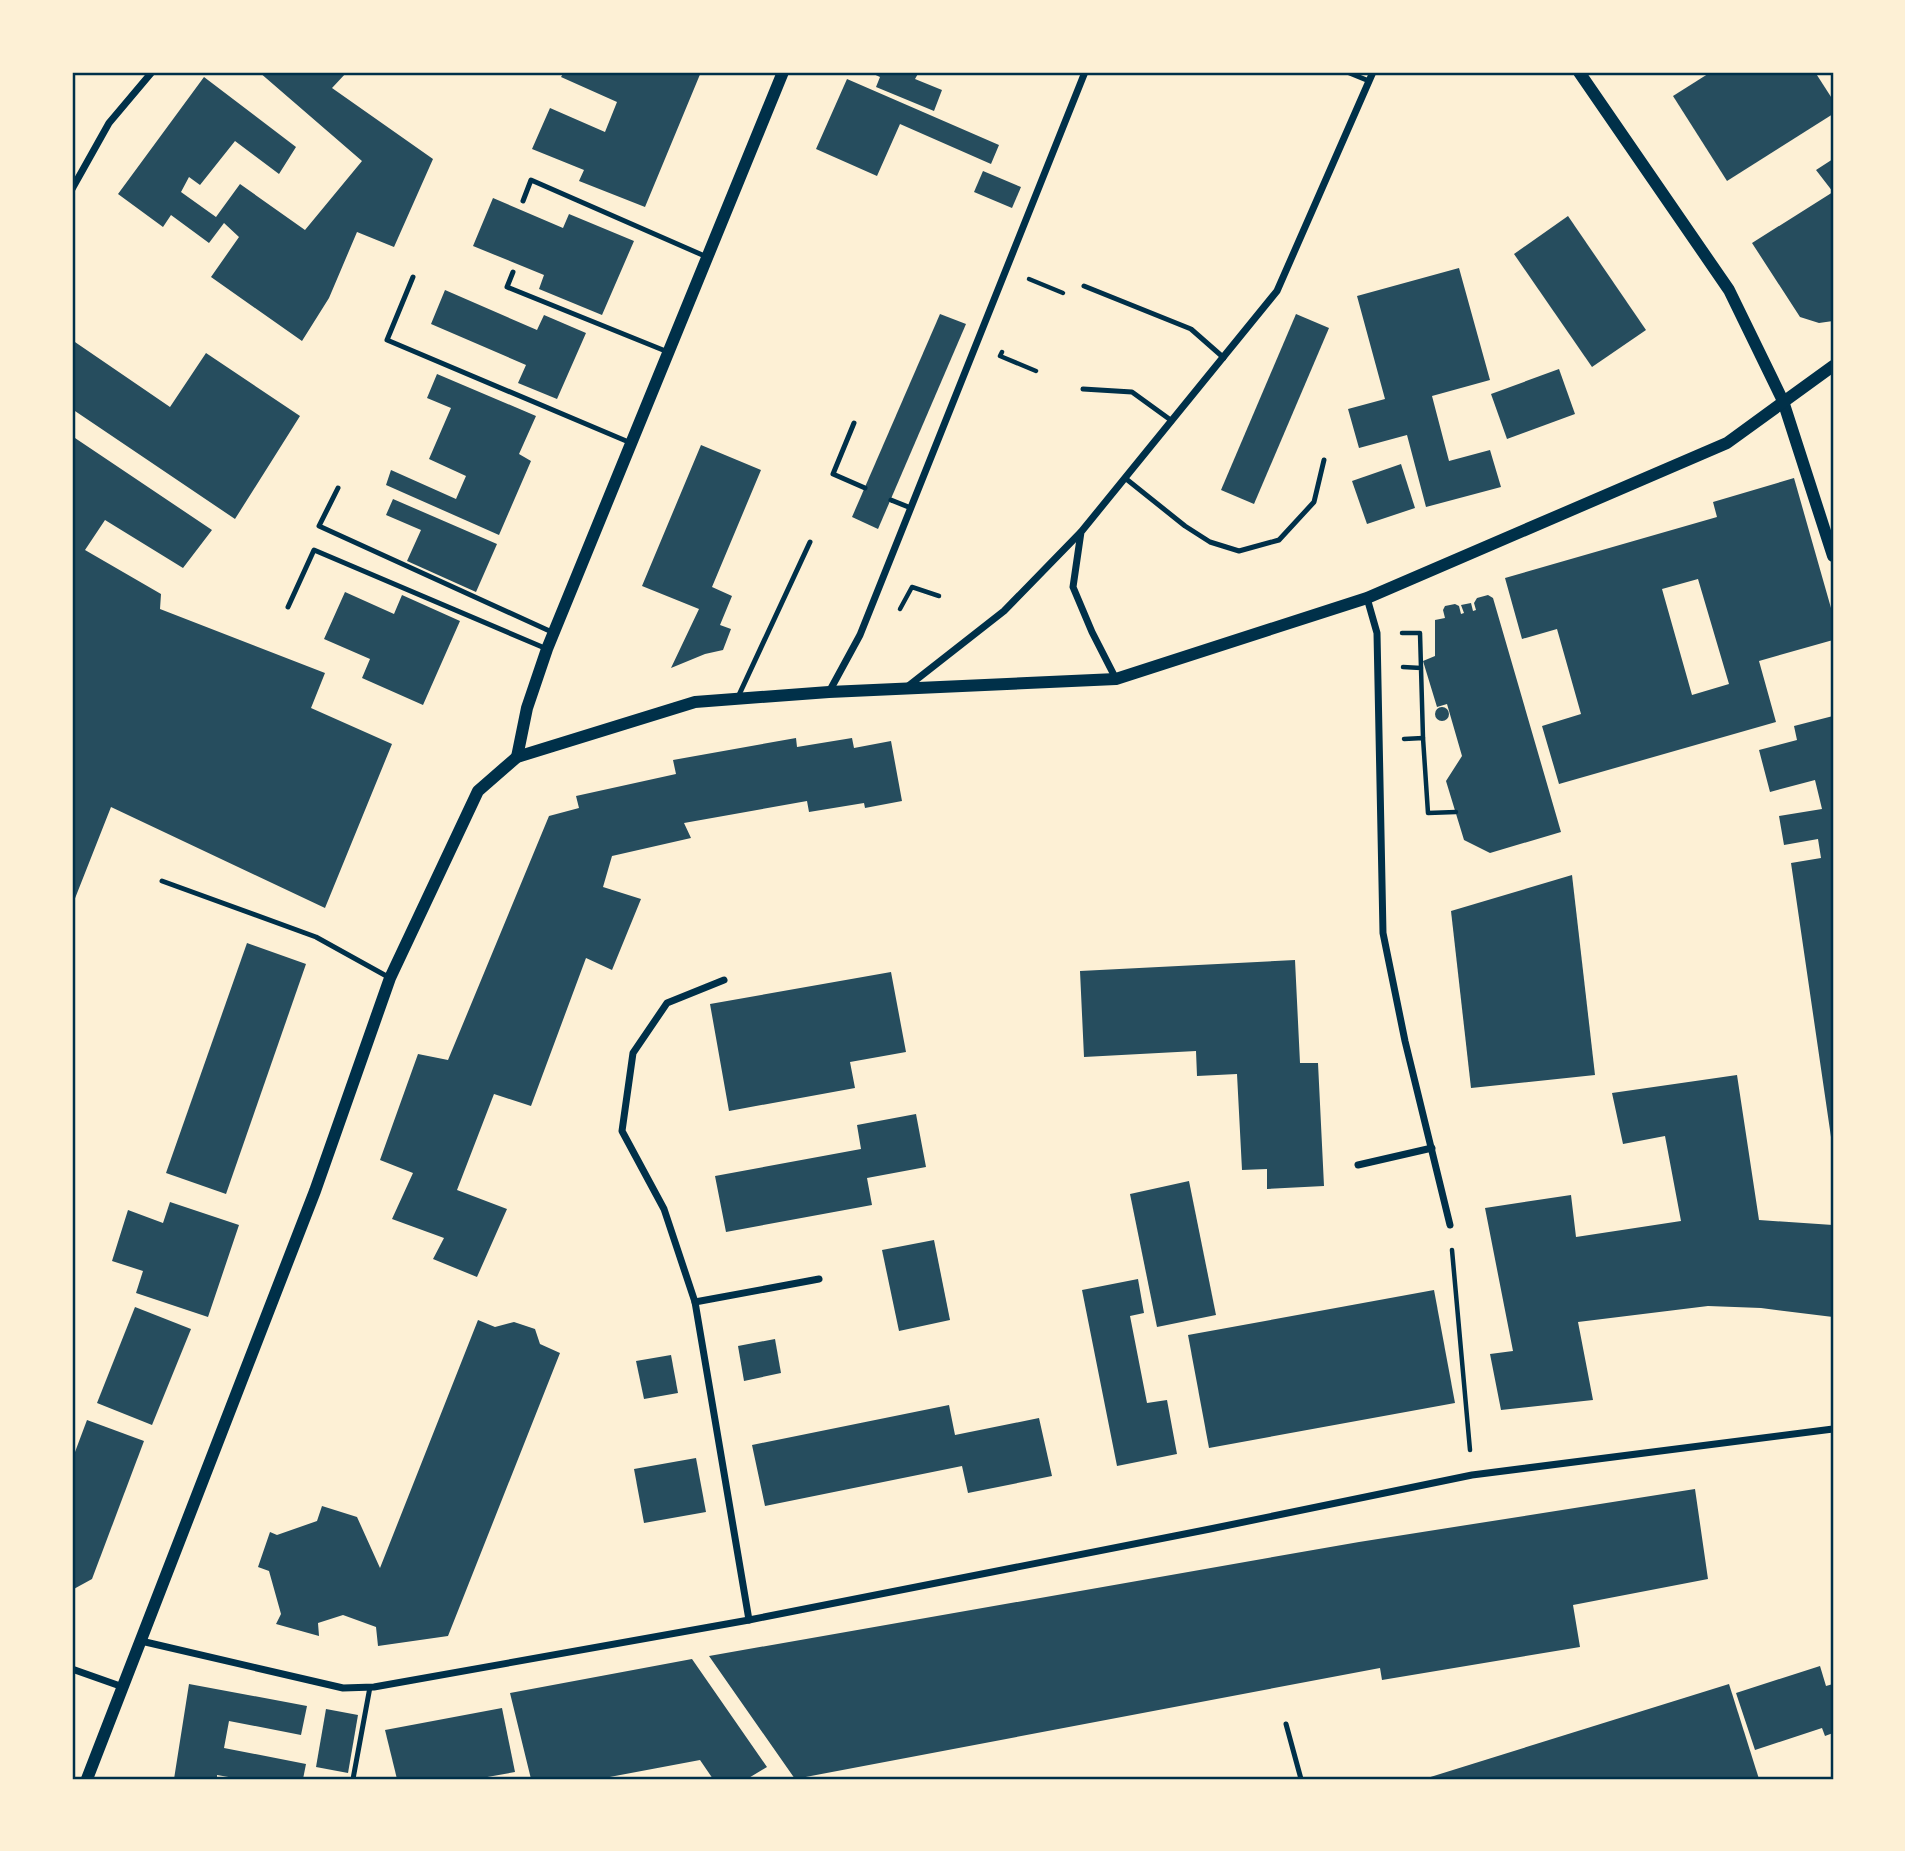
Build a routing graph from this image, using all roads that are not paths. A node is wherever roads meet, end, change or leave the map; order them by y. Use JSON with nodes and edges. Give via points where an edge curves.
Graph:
{"nodes":[{"id":1,"x":152,"y":72,"type":"edge"},
{"id":2,"x":783,"y":72,"type":"edge"},
{"id":3,"x":1085,"y":72,"type":"edge"},
{"id":4,"x":1348,"y":72,"type":"edge"},
{"id":5,"x":1373,"y":72,"type":"edge"},
{"id":6,"x":1579,"y":72,"type":"edge"},
{"id":7,"x":1369,"y":81,"type":"junction"},
{"id":8,"x":72,"y":189,"type":"edge"},
{"id":9,"x":523,"y":201,"type":"dead end"},
{"id":10,"x":707,"y":257,"type":"junction"},
{"id":11,"x":513,"y":272,"type":"dead end"},
{"id":12,"x":413,"y":277,"type":"dead end"},
{"id":13,"x":1084,"y":286,"type":"dead end"},
{"id":14,"x":668,"y":352,"type":"junction"},
{"id":15,"x":1224,"y":358,"type":"junction"},
{"id":16,"x":1833,"y":366,"type":"edge"},
{"id":17,"x":1083,"y":389,"type":"dead end"},
{"id":18,"x":1783,"y":401,"type":"junction"},
{"id":19,"x":1172,"y":421,"type":"junction"},
{"id":20,"x":854,"y":423,"type":"dead end"},
{"id":21,"x":631,"y":443,"type":"junction"},
{"id":22,"x":1324,"y":460,"type":"dead end"},
{"id":23,"x":1125,"y":478,"type":"junction"},
{"id":24,"x":338,"y":488,"type":"dead end"},
{"id":25,"x":865,"y":488,"type":"dead end"},
{"id":26,"x":891,"y":500,"type":"dead end"},
{"id":27,"x":911,"y":509,"type":"junction"},
{"id":28,"x":1081,"y":532,"type":"junction"},
{"id":29,"x":810,"y":542,"type":"dead end"},
{"id":30,"x":1833,"y":556,"type":"edge"},
{"id":31,"x":1367,"y":598,"type":"junction"},
{"id":32,"x":288,"y":607,"type":"dead end"},
{"id":33,"x":554,"y":633,"type":"junction"},
{"id":34,"x":547,"y":649,"type":"junction"},
{"id":35,"x":1116,"y":679,"type":"junction"},
{"id":36,"x":903,"y":690,"type":"junction"},
{"id":37,"x":829,"y":692,"type":"junction"},
{"id":38,"x":738,"y":697,"type":"junction"},
{"id":39,"x":517,"y":757,"type":"junction"},
{"id":40,"x":162,"y":881,"type":"dead end"},
{"id":41,"x":390,"y":978,"type":"junction"},
{"id":42,"x":724,"y":980,"type":"dead end"},
{"id":43,"x":1432,"y":1148,"type":"junction"},
{"id":44,"x":1358,"y":1164,"type":"dead end"},
{"id":45,"x":1450,"y":1225,"type":"road end"},
{"id":46,"x":819,"y":1279,"type":"dead end"},
{"id":47,"x":695,"y":1302,"type":"junction"},
{"id":48,"x":1833,"y":1429,"type":"edge"},
{"id":49,"x":749,"y":1620,"type":"junction"},
{"id":50,"x":141,"y":1641,"type":"junction"},
{"id":51,"x":72,"y":1669,"type":"edge"},
{"id":52,"x":123,"y":1687,"type":"junction"},
{"id":53,"x":370,"y":1687,"type":"junction"},
{"id":54,"x":1286,"y":1724,"type":"dead end"},
{"id":55,"x":87,"y":1779,"type":"edge"},
{"id":56,"x":353,"y":1779,"type":"edge"},
{"id":57,"x":1301,"y":1779,"type":"edge"}],
"edges":[{"from":1,"to":8,"type":"street","via":[[109,123]]},
{"from":2,"to":10,"type":"street"},
{"from":3,"to":27,"type":"street"},
{"from":4,"to":7,"type":"lane"},
{"from":5,"to":7,"type":"street"},
{"from":6,"to":18,"type":"street","via":[[1729,290]]},
{"from":7,"to":15,"type":"street","via":[[1277,291]]},
{"from":9,"to":10,"type":"lane","via":[[531,180]]},
{"from":10,"to":14,"type":"street"},
{"from":11,"to":14,"type":"lane","via":[[506,287]]},
{"from":12,"to":21,"type":"lane","via":[[387,340]]},
{"from":13,"to":15,"type":"lane","via":[[1191,328]]},
{"from":14,"to":21,"type":"street"},
{"from":15,"to":19,"type":"street"},
{"from":16,"to":18,"type":"street"},
{"from":17,"to":19,"type":"lane","via":[[1132,391]]},
{"from":18,"to":30,"type":"street"},
{"from":18,"to":31,"type":"street","via":[[1727,443]]},
{"from":19,"to":23,"type":"street"},
{"from":20,"to":25,"type":"lane","via":[[833,474]]},
{"from":21,"to":33,"type":"street"},
{"from":22,"to":23,"type":"lane","via":[[1314,502],[1279,540],[1239,551],[1210,542],[1185,526]]},
{"from":23,"to":28,"type":"street"},
{"from":24,"to":33,"type":"lane","via":[[319,526]]},
{"from":26,"to":27,"type":"lane"},
{"from":27,"to":37,"type":"street","via":[[860,635]]},
{"from":28,"to":35,"type":"street","via":[[1073,587]]},
{"from":28,"to":36,"type":"street","via":[[1004,611]]},
{"from":29,"to":38,"type":"lane"},
{"from":31,"to":35,"type":"street"},
{"from":31,"to":43,"type":"street","via":[[1377,633],[1383,933]]},
{"from":32,"to":34,"type":"lane","via":[[314,550]]},
{"from":33,"to":34,"type":"street"},
{"from":34,"to":39,"type":"street"},
{"from":35,"to":36,"type":"street"},
{"from":36,"to":37,"type":"street"},
{"from":37,"to":38,"type":"street"},
{"from":38,"to":39,"type":"street","via":[[695,702]]},
{"from":39,"to":41,"type":"street","via":[[478,791]]},
{"from":40,"to":41,"type":"lane","via":[[316,937]]},
{"from":41,"to":50,"type":"street","via":[[315,1192]]},
{"from":42,"to":47,"type":"street","via":[[667,1003],[633,1053],[622,1131],[664,1209]]},
{"from":43,"to":44,"type":"street"},
{"from":43,"to":45,"type":"street"},
{"from":46,"to":47,"type":"street"},
{"from":47,"to":49,"type":"street"},
{"from":48,"to":49,"type":"street","via":[[1472,1475]]},
{"from":49,"to":53,"type":"street"},
{"from":50,"to":52,"type":"street"},
{"from":50,"to":53,"type":"street","via":[[343,1688]]},
{"from":51,"to":52,"type":"street"},
{"from":52,"to":55,"type":"street"},
{"from":53,"to":56,"type":"lane"},
{"from":54,"to":57,"type":"lane"}]}
